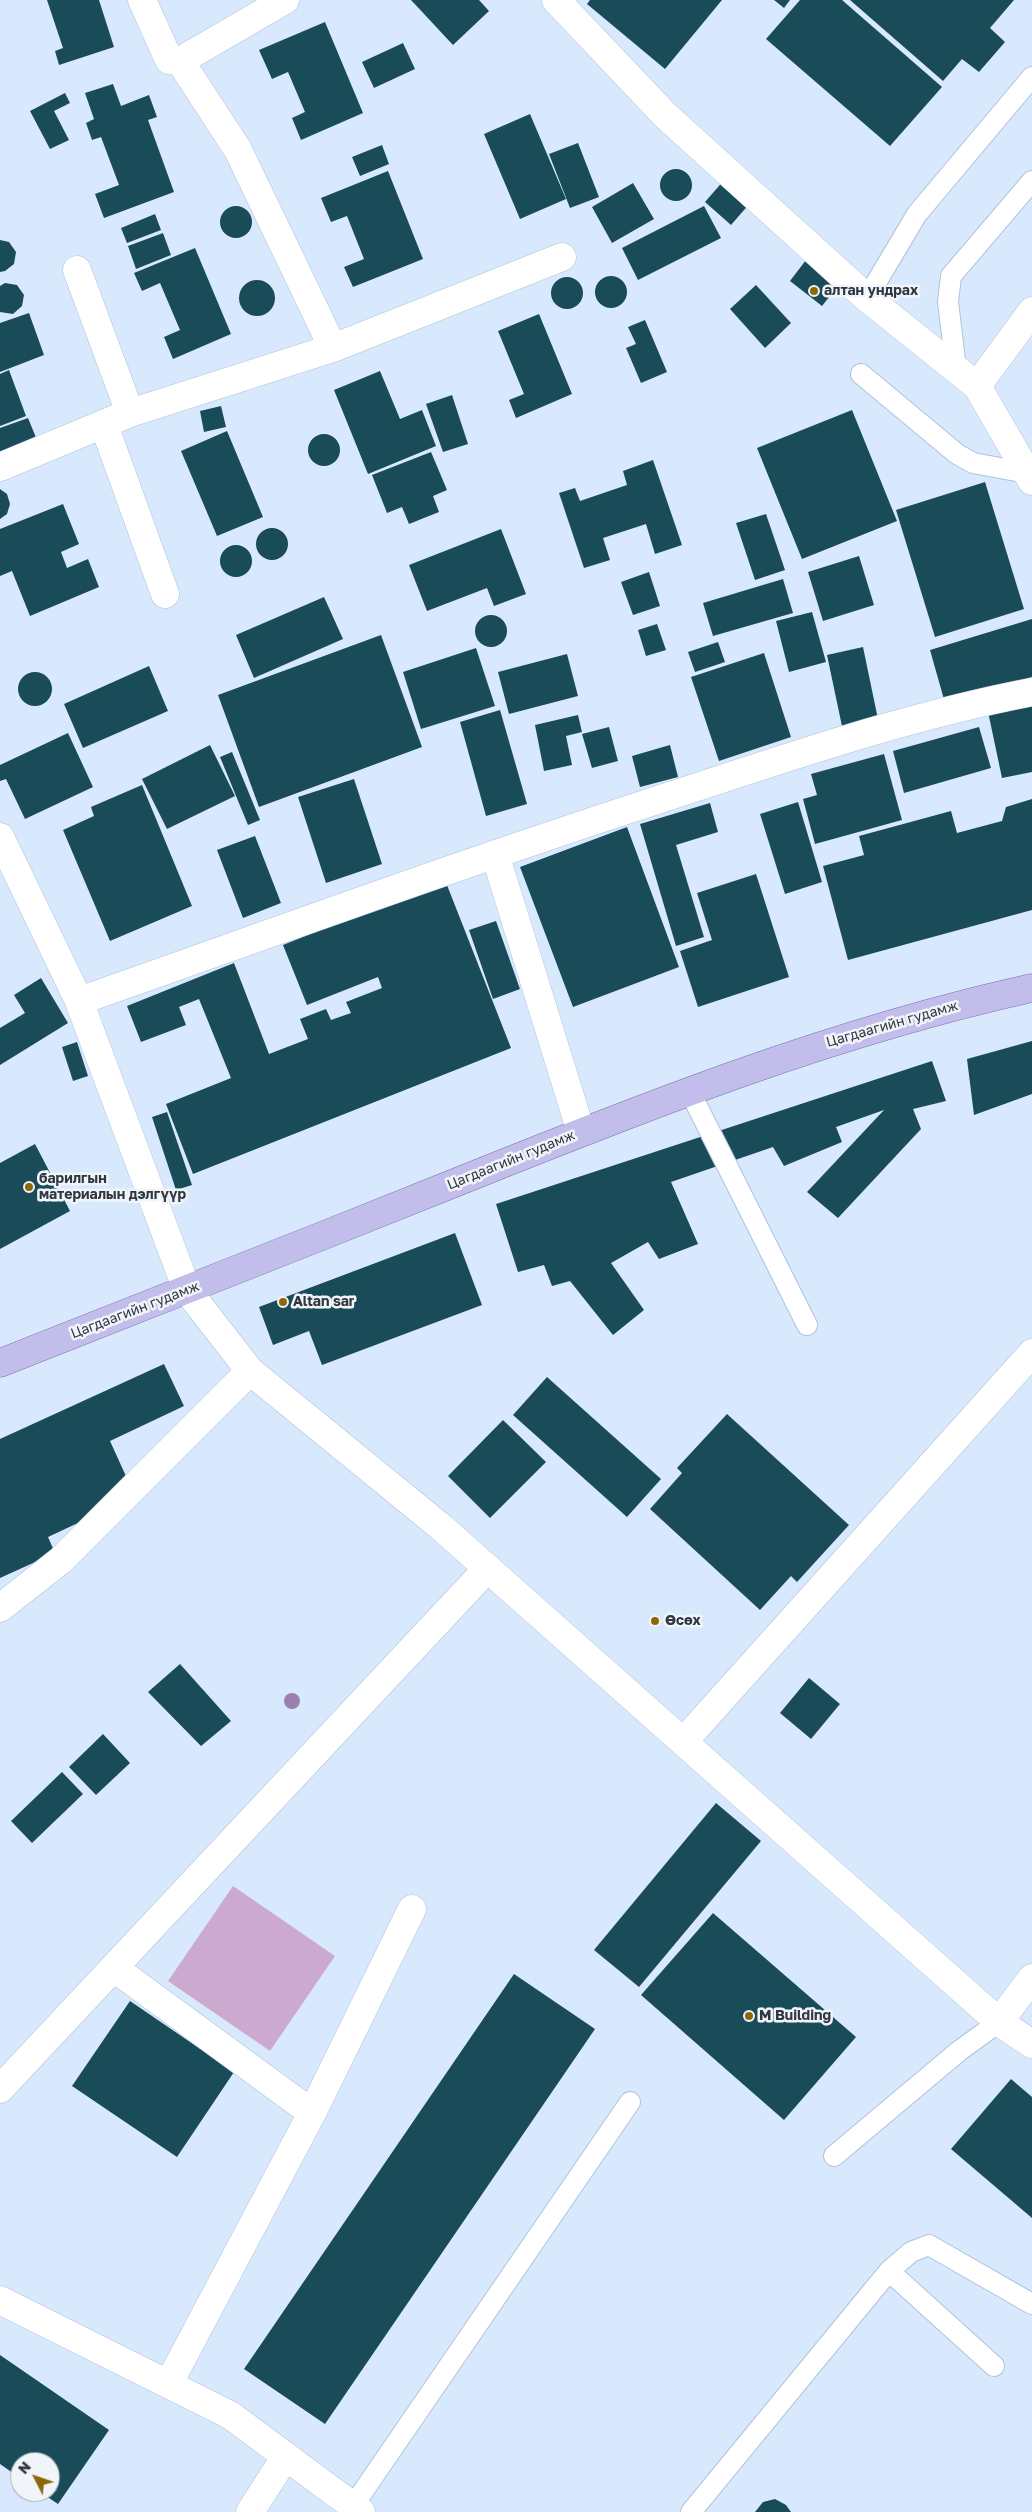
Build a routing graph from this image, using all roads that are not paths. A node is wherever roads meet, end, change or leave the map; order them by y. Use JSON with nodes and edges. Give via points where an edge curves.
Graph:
{"nodes":[{"id":1,"x":142,"y":0,"type":"edge"},
{"id":2,"x":285,"y":0,"type":"edge"},
{"id":3,"x":556,"y":0,"type":"edge"},
{"id":4,"x":180,"y":61,"type":"junction"},
{"id":5,"x":1032,"y":77,"type":"edge"},
{"id":6,"x":1032,"y":181,"type":"edge"},
{"id":7,"x":562,"y":257,"type":"dead end"},
{"id":8,"x":77,"y":270,"type":"dead end"},
{"id":9,"x":867,"y":298,"type":"junction"},
{"id":10,"x":1032,"y":311,"type":"edge"},
{"id":11,"x":333,"y":348,"type":"junction"},
{"id":12,"x":956,"y":368,"type":"junction"},
{"id":13,"x":861,"y":374,"type":"dead end"},
{"id":14,"x":977,"y":386,"type":"junction"},
{"id":15,"x":130,"y":414,"type":"junction"},
{"id":16,"x":104,"y":426,"type":"junction"},
{"id":17,"x":0,"y":467,"type":"edge"},
{"id":18,"x":1030,"y":477,"type":"edge"},
{"id":19,"x":165,"y":594,"type":"dead end"},
{"id":20,"x":1032,"y":692,"type":"edge"},
{"id":21,"x":0,"y":837,"type":"edge"},
{"id":22,"x":495,"y":854,"type":"junction"},
{"id":23,"x":1032,"y":988,"type":"edge"},
{"id":24,"x":79,"y":1001,"type":"junction"},
{"id":25,"x":689,"y":1090,"type":"junction"},
{"id":26,"x":581,"y":1132,"type":"junction"},
{"id":27,"x":187,"y":1290,"type":"junction"},
{"id":28,"x":808,"y":1325,"type":"dead end"},
{"id":29,"x":1032,"y":1353,"type":"edge"},
{"id":30,"x":0,"y":1363,"type":"edge"},
{"id":31,"x":250,"y":1371,"type":"junction"},
{"id":32,"x":488,"y":1568,"type":"junction"},
{"id":33,"x":0,"y":1608,"type":"edge"},
{"id":34,"x":683,"y":1742,"type":"junction"},
{"id":35,"x":412,"y":1909,"type":"dead end"},
{"id":36,"x":114,"y":1968,"type":"junction"},
{"id":37,"x":1032,"y":1978,"type":"edge"},
{"id":38,"x":1000,"y":2022,"type":"junction"},
{"id":39,"x":1032,"y":2044,"type":"edge"},
{"id":40,"x":0,"y":2089,"type":"edge"},
{"id":41,"x":630,"y":2102,"type":"dead end"},
{"id":42,"x":312,"y":2113,"type":"junction"},
{"id":43,"x":834,"y":2156,"type":"dead end"},
{"id":44,"x":889,"y":2271,"type":"junction"},
{"id":45,"x":0,"y":2300,"type":"edge"},
{"id":46,"x":1032,"y":2304,"type":"edge"},
{"id":47,"x":994,"y":2366,"type":"dead end"},
{"id":48,"x":169,"y":2383,"type":"junction"},
{"id":49,"x":286,"y":2456,"type":"junction"},
{"id":50,"x":357,"y":2509,"type":"edge"},
{"id":51,"x":250,"y":2512,"type":"edge"},
{"id":52,"x":691,"y":2512,"type":"edge"}],
"edges":[{"from":1,"to":4,"type":"street","via":[[169,60]]},
{"from":2,"to":4,"type":"street"},
{"from":3,"to":9,"type":"street","via":[[665,115]]},
{"from":4,"to":11,"type":"street","via":[[238,150]]},
{"from":5,"to":9,"type":"lane","via":[[916,214]]},
{"from":6,"to":12,"type":"lane","via":[[951,276],[948,302]]},
{"from":7,"to":11,"type":"street"},
{"from":8,"to":15,"type":"street"},
{"from":9,"to":12,"type":"street"},
{"from":10,"to":14,"type":"street"},
{"from":11,"to":15,"type":"street"},
{"from":12,"to":14,"type":"street"},
{"from":13,"to":18,"type":"lane","via":[[957,454],[974,463]]},
{"from":14,"to":18,"type":"street"},
{"from":15,"to":16,"type":"street"},
{"from":16,"to":17,"type":"street"},
{"from":16,"to":19,"type":"street"},
{"from":20,"to":22,"type":"street","via":[[975,703],[820,747]]},
{"from":21,"to":24,"type":"street"},
{"from":22,"to":24,"type":"street"},
{"from":22,"to":26,"type":"street"},
{"from":23,"to":25,"type":"main road","name":"Цагдаагийн гудамж","via":[[955,1005],[804,1050]]},
{"from":24,"to":27,"type":"street"},
{"from":25,"to":26,"type":"main road","name":"Цагдаагийн гудамж"},
{"from":25,"to":28,"type":"lane"},
{"from":26,"to":27,"type":"main road","name":"Цагдаагийн гудамж"},
{"from":27,"to":30,"type":"main road","name":"Цагдаагийн гудамж"},
{"from":27,"to":31,"type":"street"},
{"from":29,"to":34,"type":"street"},
{"from":31,"to":32,"type":"street"},
{"from":31,"to":33,"type":"street","via":[[61,1560]]},
{"from":32,"to":34,"type":"street"},
{"from":32,"to":36,"type":"street"},
{"from":34,"to":38,"type":"street"},
{"from":35,"to":42,"type":"street"},
{"from":36,"to":40,"type":"street"},
{"from":36,"to":42,"type":"street"},
{"from":37,"to":38,"type":"street"},
{"from":38,"to":39,"type":"street"},
{"from":38,"to":43,"type":"lane"},
{"from":41,"to":50,"type":"lane"},
{"from":42,"to":48,"type":"street"},
{"from":44,"to":46,"type":"lane","via":[[910,2252],[929,2245]]},
{"from":44,"to":47,"type":"lane"},
{"from":44,"to":52,"type":"lane"},
{"from":45,"to":48,"type":"street"},
{"from":48,"to":49,"type":"street","via":[[230,2415]]},
{"from":49,"to":50,"type":"street"},
{"from":49,"to":51,"type":"street"}]}
